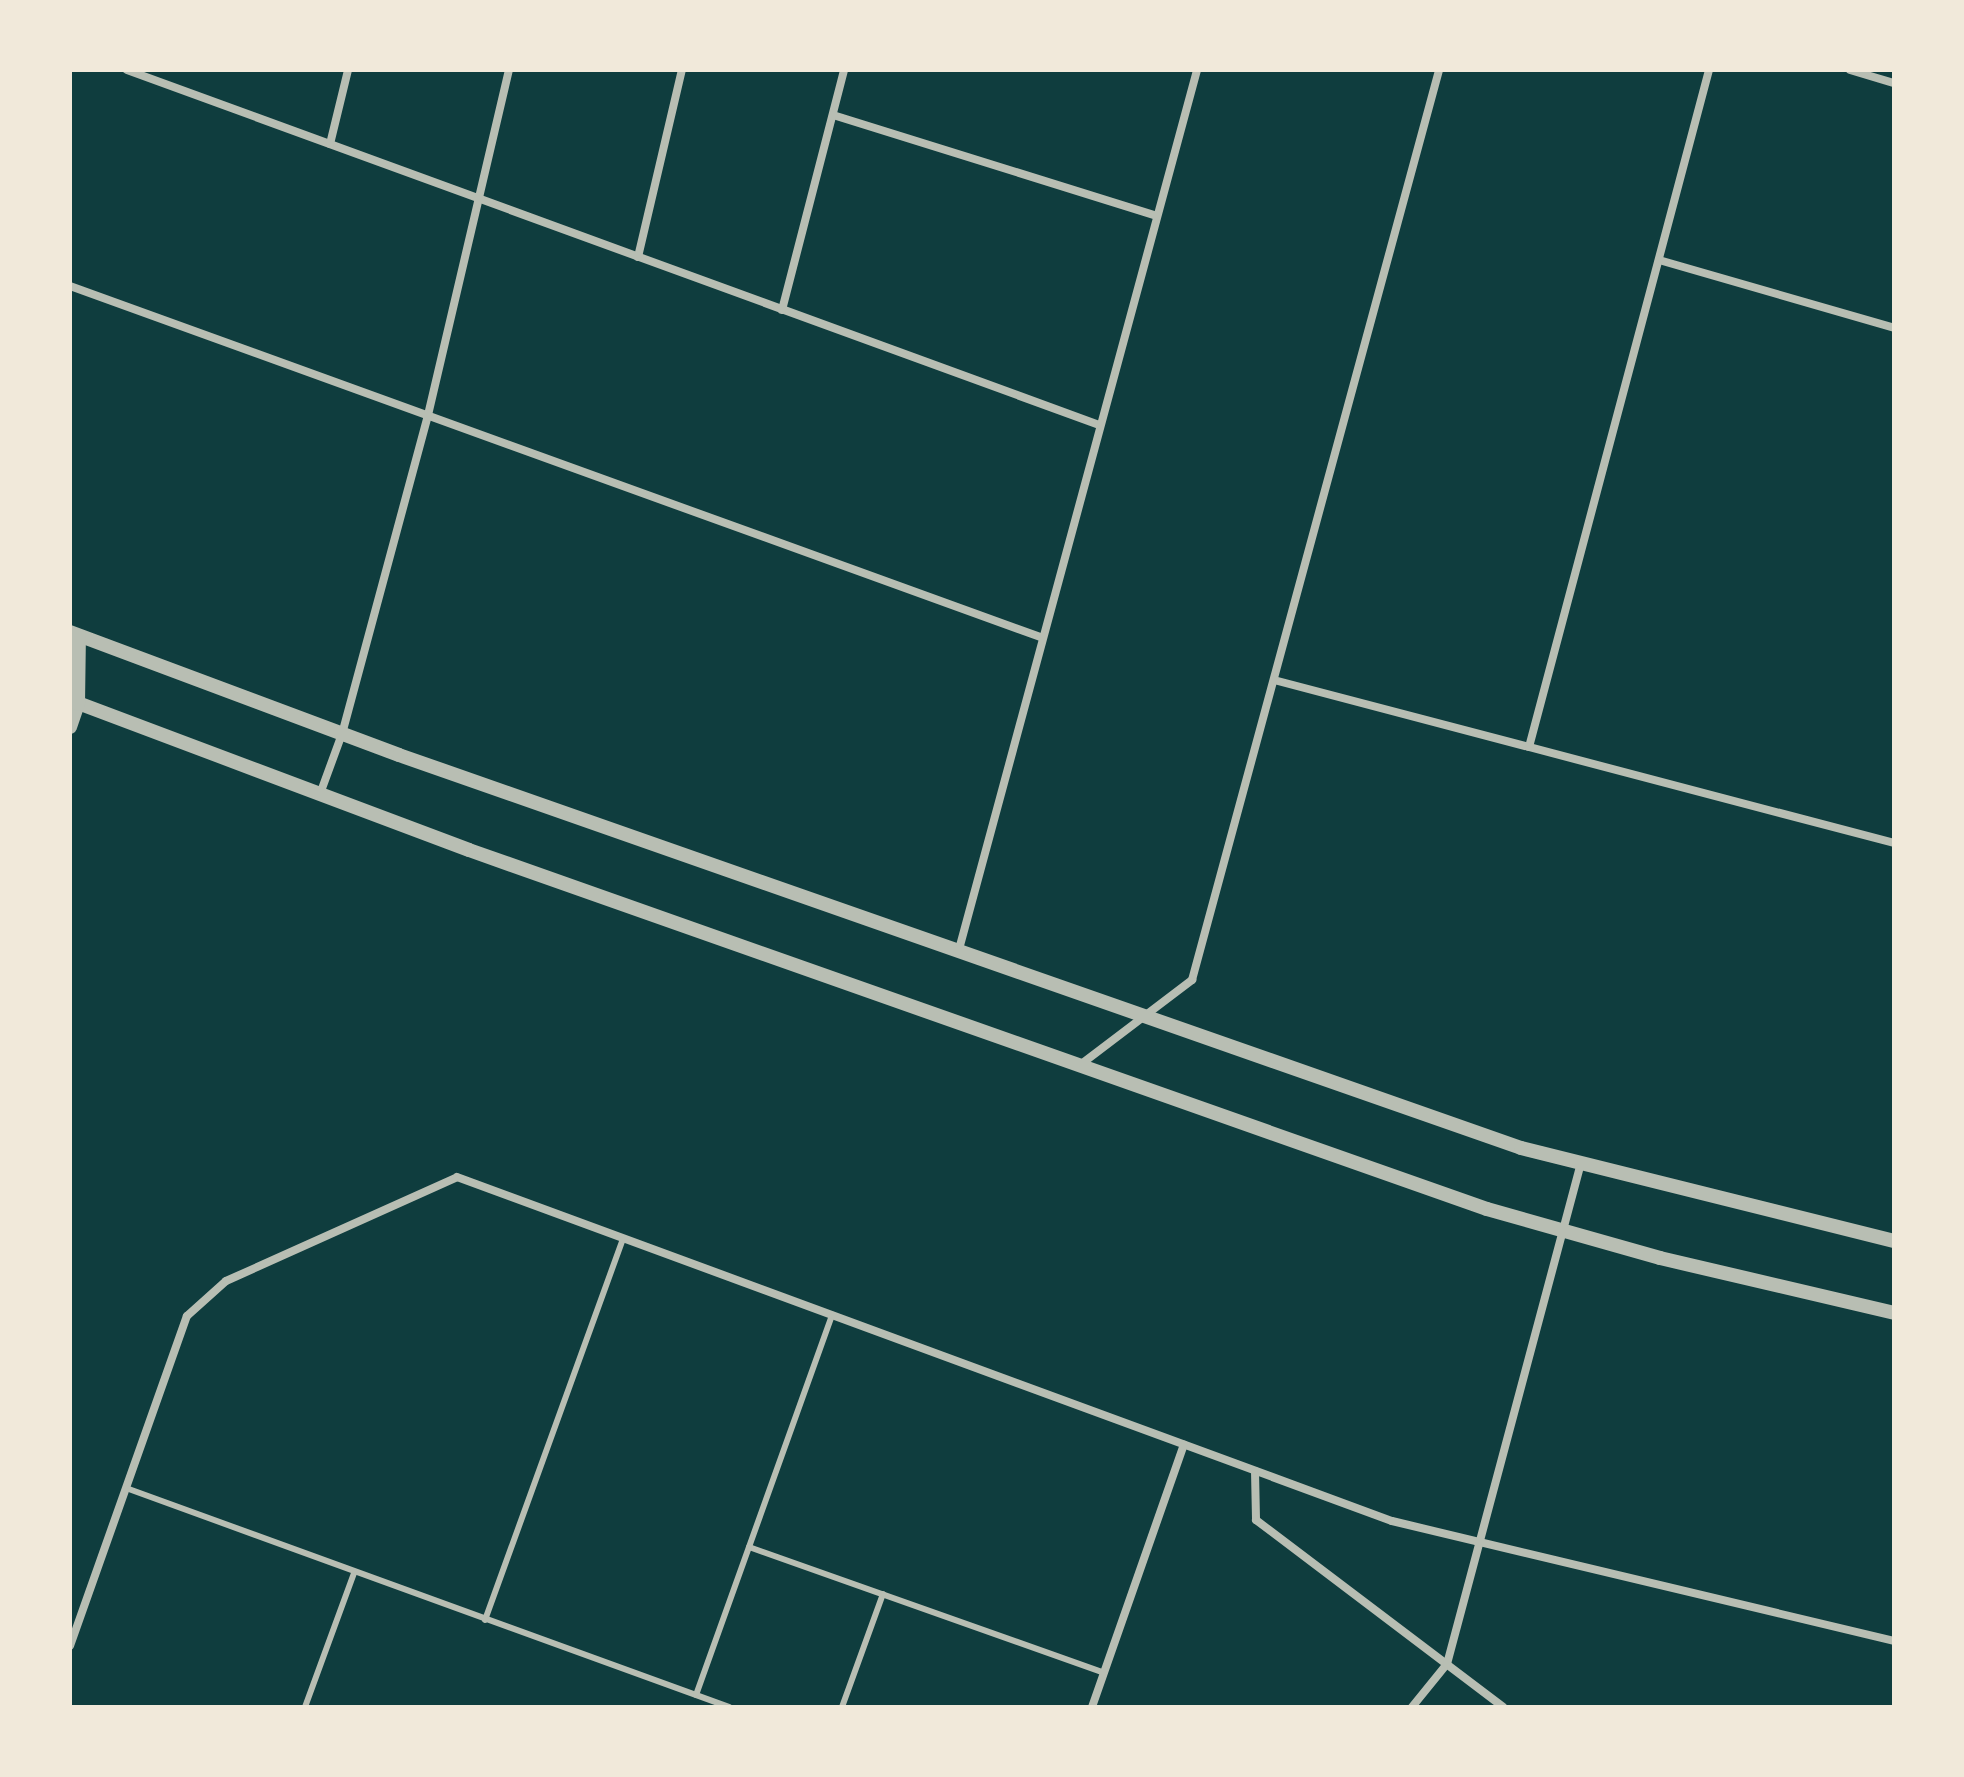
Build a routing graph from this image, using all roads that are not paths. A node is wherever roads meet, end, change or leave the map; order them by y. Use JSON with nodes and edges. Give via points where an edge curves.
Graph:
{"nodes":[{"id":1,"x":127,"y":70,"type":"edge"},
{"id":2,"x":348,"y":70,"type":"edge"},
{"id":3,"x":509,"y":70,"type":"edge"},
{"id":4,"x":682,"y":70,"type":"edge"},
{"id":5,"x":844,"y":70,"type":"edge"},
{"id":6,"x":1197,"y":70,"type":"edge"},
{"id":7,"x":1439,"y":70,"type":"edge"},
{"id":8,"x":1709,"y":70,"type":"edge"},
{"id":9,"x":1850,"y":70,"type":"edge"},
{"id":10,"x":1894,"y":83,"type":"edge"},
{"id":11,"x":833,"y":115,"type":"junction"},
{"id":12,"x":330,"y":144,"type":"junction"},
{"id":13,"x":479,"y":199,"type":"junction"},
{"id":14,"x":1157,"y":216,"type":"junction"},
{"id":15,"x":638,"y":257,"type":"junction"},
{"id":16,"x":1659,"y":260,"type":"junction"},
{"id":17,"x":70,"y":286,"type":"edge"},
{"id":18,"x":782,"y":310,"type":"junction"},
{"id":19,"x":1894,"y":328,"type":"edge"},
{"id":20,"x":428,"y":415,"type":"junction"},
{"id":21,"x":1099,"y":425,"type":"junction"},
{"id":22,"x":1040,"y":637,"type":"junction"},
{"id":23,"x":73,"y":639,"type":"edge"},
{"id":24,"x":1274,"y":680,"type":"junction"},
{"id":25,"x":74,"y":702,"type":"edge"},
{"id":26,"x":70,"y":727,"type":"edge"},
{"id":27,"x":342,"y":734,"type":"junction"},
{"id":28,"x":1529,"y":747,"type":"junction"},
{"id":29,"x":320,"y":794,"type":"junction"},
{"id":30,"x":1894,"y":843,"type":"edge"},
{"id":31,"x":958,"y":953,"type":"junction"},
{"id":32,"x":1144,"y":1019,"type":"junction"},
{"id":33,"x":1080,"y":1066,"type":"junction"},
{"id":34,"x":1581,"y":1163,"type":"junction"},
{"id":35,"x":1563,"y":1231,"type":"junction"},
{"id":36,"x":623,"y":1238,"type":"junction"},
{"id":37,"x":1894,"y":1241,"type":"edge"},
{"id":38,"x":1894,"y":1313,"type":"edge"},
{"id":39,"x":832,"y":1315,"type":"junction"},
{"id":40,"x":1184,"y":1445,"type":"junction"},
{"id":41,"x":1255,"y":1471,"type":"junction"},
{"id":42,"x":126,"y":1488,"type":"junction"},
{"id":43,"x":1480,"y":1542,"type":"junction"},
{"id":44,"x":749,"y":1547,"type":"junction"},
{"id":45,"x":354,"y":1573,"type":"junction"},
{"id":46,"x":883,"y":1594,"type":"junction"},
{"id":47,"x":485,"y":1620,"type":"junction"},
{"id":48,"x":1894,"y":1641,"type":"edge"},
{"id":49,"x":70,"y":1646,"type":"edge"},
{"id":50,"x":1447,"y":1664,"type":"junction"},
{"id":51,"x":1104,"y":1673,"type":"junction"},
{"id":52,"x":696,"y":1695,"type":"junction"},
{"id":53,"x":305,"y":1707,"type":"edge"},
{"id":54,"x":729,"y":1707,"type":"edge"},
{"id":55,"x":842,"y":1707,"type":"edge"},
{"id":56,"x":1092,"y":1707,"type":"edge"},
{"id":57,"x":1412,"y":1707,"type":"edge"},
{"id":58,"x":1503,"y":1707,"type":"edge"}],
"edges":[{"from":1,"to":12,"type":"street"},
{"from":2,"to":12,"type":"street"},
{"from":3,"to":13,"type":"street"},
{"from":4,"to":15,"type":"street"},
{"from":5,"to":11,"type":"street"},
{"from":6,"to":14,"type":"street"},
{"from":7,"to":24,"type":"street"},
{"from":8,"to":16,"type":"street"},
{"from":9,"to":10,"type":"street"},
{"from":11,"to":14,"type":"street"},
{"from":11,"to":18,"type":"street"},
{"from":12,"to":13,"type":"street"},
{"from":13,"to":15,"type":"street"},
{"from":13,"to":20,"type":"street"},
{"from":14,"to":21,"type":"street"},
{"from":15,"to":18,"type":"street"},
{"from":16,"to":19,"type":"street"},
{"from":16,"to":28,"type":"street"},
{"from":17,"to":20,"type":"street"},
{"from":18,"to":21,"type":"street"},
{"from":20,"to":22,"type":"street"},
{"from":20,"to":27,"type":"street"},
{"from":21,"to":22,"type":"street"},
{"from":22,"to":31,"type":"street"},
{"from":23,"to":25,"type":"street"},
{"from":23,"to":27,"type":"street"},
{"from":24,"to":28,"type":"street"},
{"from":24,"to":32,"type":"street","via":[[1192,980]]},
{"from":25,"to":26,"type":"street"},
{"from":25,"to":29,"type":"street"},
{"from":27,"to":29,"type":"street"},
{"from":27,"to":31,"type":"street"},
{"from":28,"to":30,"type":"street"},
{"from":29,"to":33,"type":"street"},
{"from":31,"to":32,"type":"street"},
{"from":32,"to":33,"type":"street"},
{"from":32,"to":34,"type":"street","via":[[1506,1143]]},
{"from":33,"to":35,"type":"street"},
{"from":34,"to":35,"type":"street"},
{"from":34,"to":37,"type":"street"},
{"from":35,"to":38,"type":"street"},
{"from":35,"to":43,"type":"street"},
{"from":36,"to":39,"type":"street"},
{"from":36,"to":42,"type":"street","via":[[457,1177],[226,1281],[187,1316]]},
{"from":36,"to":47,"type":"lane"},
{"from":39,"to":40,"type":"street"},
{"from":39,"to":44,"type":"lane"},
{"from":40,"to":41,"type":"street"},
{"from":40,"to":51,"type":"street"},
{"from":41,"to":43,"type":"street","via":[[1392,1521]]},
{"from":41,"to":50,"type":"street","via":[[1256,1520]]},
{"from":42,"to":45,"type":"lane"},
{"from":42,"to":49,"type":"street"},
{"from":43,"to":48,"type":"street"},
{"from":43,"to":50,"type":"street"},
{"from":44,"to":46,"type":"lane"},
{"from":44,"to":52,"type":"lane"},
{"from":45,"to":47,"type":"lane"},
{"from":45,"to":53,"type":"lane"},
{"from":46,"to":51,"type":"lane"},
{"from":46,"to":55,"type":"lane"},
{"from":47,"to":52,"type":"lane"},
{"from":50,"to":57,"type":"street"},
{"from":50,"to":58,"type":"street"},
{"from":51,"to":56,"type":"street"},
{"from":52,"to":54,"type":"lane"}]}
